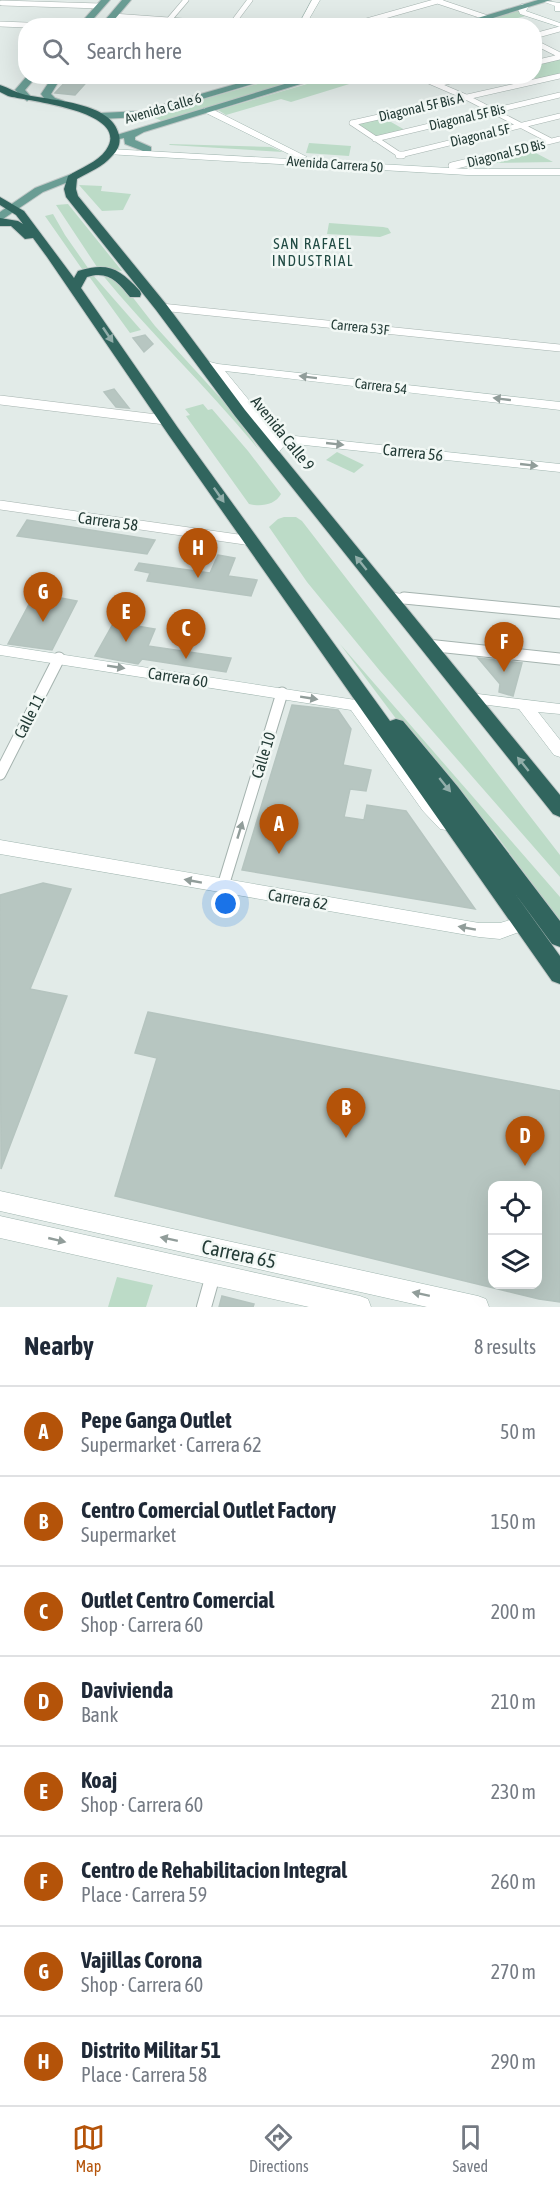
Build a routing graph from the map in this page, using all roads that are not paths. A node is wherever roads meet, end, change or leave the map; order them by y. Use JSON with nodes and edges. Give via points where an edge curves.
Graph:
{"nodes":[{"id":1,"x":127,"y":0,"type":"edge"},
{"id":2,"x":186,"y":0,"type":"edge"},
{"id":3,"x":250,"y":0,"type":"edge"},
{"id":4,"x":316,"y":0,"type":"edge"},
{"id":5,"x":428,"y":0,"type":"edge"},
{"id":6,"x":441,"y":0,"type":"edge"},
{"id":7,"x":4,"y":1,"type":"edge"},
{"id":8,"x":538,"y":2,"type":"edge"},
{"id":9,"x":103,"y":3,"type":"edge"},
{"id":10,"x":559,"y":8,"type":"edge"},
{"id":11,"x":113,"y":16,"type":"joint"},
{"id":12,"x":533,"y":16,"type":"junction"},
{"id":13,"x":485,"y":17,"type":"junction"},
{"id":14,"x":89,"y":18,"type":"edge"},
{"id":15,"x":141,"y":18,"type":"edge"},
{"id":16,"x":171,"y":18,"type":"edge"},
{"id":17,"x":236,"y":18,"type":"edge"},
{"id":18,"x":306,"y":18,"type":"edge"},
{"id":19,"x":377,"y":18,"type":"edge"},
{"id":20,"x":482,"y":18,"type":"edge"},
{"id":21,"x":526,"y":18,"type":"edge"},
{"id":22,"x":538,"y":18,"type":"edge"},
{"id":23,"x":542,"y":20,"type":"edge"},
{"id":24,"x":0,"y":24,"type":"edge"},
{"id":25,"x":18,"y":25,"type":"edge"},
{"id":26,"x":560,"y":27,"type":"edge"},
{"id":27,"x":542,"y":33,"type":"edge"},
{"id":28,"x":542,"y":47,"type":"edge"},
{"id":29,"x":559,"y":54,"type":"edge"},
{"id":30,"x":542,"y":60,"type":"edge"},
{"id":31,"x":560,"y":76,"type":"edge"},
{"id":32,"x":542,"y":80,"type":"edge"},
{"id":33,"x":26,"y":84,"type":"edge"},
{"id":34,"x":53,"y":84,"type":"edge"},
{"id":35,"x":248,"y":84,"type":"edge"},
{"id":36,"x":295,"y":84,"type":"edge"},
{"id":37,"x":436,"y":84,"type":"edge"},
{"id":38,"x":524,"y":84,"type":"edge"},
{"id":39,"x":0,"y":88,"type":"edge"},
{"id":40,"x":560,"y":95,"type":"edge"},
{"id":41,"x":466,"y":97,"type":"junction"},
{"id":42,"x":27,"y":98,"type":"junction"},
{"id":43,"x":0,"y":101,"type":"edge"},
{"id":44,"x":62,"y":103,"type":"junction"},
{"id":45,"x":207,"y":110,"type":"junction"},
{"id":46,"x":494,"y":111,"type":"junction"},
{"id":47,"x":100,"y":116,"type":"junction"},
{"id":48,"x":560,"y":116,"type":"edge"},
{"id":49,"x":522,"y":125,"type":"junction"},
{"id":50,"x":142,"y":129,"type":"junction"},
{"id":51,"x":375,"y":139,"type":"junction"},
{"id":52,"x":560,"y":139,"type":"edge"},
{"id":53,"x":551,"y":141,"type":"junction"},
{"id":54,"x":113,"y":145,"type":"junction"},
{"id":55,"x":147,"y":149,"type":"junction"},
{"id":56,"x":302,"y":157,"type":"junction"},
{"id":57,"x":452,"y":166,"type":"junction"},
{"id":58,"x":560,"y":166,"type":"edge"},
{"id":59,"x":560,"y":172,"type":"edge"},
{"id":60,"x":74,"y":176,"type":"junction"},
{"id":61,"x":0,"y":200,"type":"edge"},
{"id":62,"x":16,"y":210,"type":"junction"},
{"id":63,"x":0,"y":219,"type":"edge"},
{"id":64,"x":52,"y":255,"type":"junction"},
{"id":65,"x":75,"y":287,"type":"junction"},
{"id":66,"x":160,"y":308,"type":"junction"},
{"id":67,"x":560,"y":348,"type":"edge"},
{"id":68,"x":208,"y":365,"type":"junction"},
{"id":69,"x":228,"y":398,"type":"junction"},
{"id":70,"x":0,"y":400,"type":"edge"},
{"id":71,"x":560,"y":406,"type":"edge"},
{"id":72,"x":165,"y":420,"type":"junction"},
{"id":73,"x":275,"y":448,"type":"junction"},
{"id":74,"x":560,"y":468,"type":"edge"},
{"id":75,"x":0,"y":505,"type":"edge"},
{"id":76,"x":239,"y":523,"type":"junction"},
{"id":77,"x":215,"y":536,"type":"junction"},
{"id":78,"x":252,"y":541,"type":"junction"},
{"id":79,"x":388,"y":597,"type":"junction"},
{"id":80,"x":560,"y":613,"type":"edge"},
{"id":81,"x":427,"y":645,"type":"junction"},
{"id":82,"x":0,"y":650,"type":"edge"},
{"id":83,"x":59,"y":658,"type":"junction"},
{"id":84,"x":560,"y":659,"type":"edge"},
{"id":85,"x":338,"y":662,"type":"junction"},
{"id":86,"x":282,"y":693,"type":"junction"},
{"id":87,"x":470,"y":698,"type":"junction"},
{"id":88,"x":523,"y":704,"type":"junction"},
{"id":89,"x":356,"y":705,"type":"junction"},
{"id":90,"x":560,"y":709,"type":"edge"},
{"id":91,"x":560,"y":751,"type":"edge"},
{"id":92,"x":0,"y":774,"type":"edge"},
{"id":93,"x":560,"y":809,"type":"edge"},
{"id":94,"x":0,"y":847,"type":"edge"},
{"id":95,"x":474,"y":853,"type":"junction"},
{"id":96,"x":223,"y":886,"type":"junction"},
{"id":97,"x":524,"y":923,"type":"junction"},
{"id":98,"x":560,"y":938,"type":"edge"},
{"id":99,"x":560,"y":974,"type":"edge"},
{"id":100,"x":0,"y":1201,"type":"edge"},
{"id":101,"x":0,"y":1227,"type":"edge"},
{"id":102,"x":213,"y":1275,"type":"junction"},
{"id":103,"x":204,"y":1307,"type":"edge"},
{"id":104,"x":360,"y":1307,"type":"edge"},
{"id":105,"x":478,"y":1307,"type":"edge"}],
"edges":[{"from":1,"to":11,"type":"main road"},
{"from":2,"to":16,"type":"street"},
{"from":3,"to":17,"type":"street"},
{"from":4,"to":18,"type":"street"},
{"from":5,"to":6,"type":"street"},
{"from":6,"to":13,"type":"street"},
{"from":6,"to":19,"type":"street"},
{"from":7,"to":9,"type":"street"},
{"from":8,"to":10,"type":"street"},
{"from":8,"to":12,"type":"street","via":[[522,11]]},
{"from":8,"to":13,"type":"main road"},
{"from":9,"to":14,"type":"main road"},
{"from":10,"to":12,"type":"main road"},
{"from":11,"to":15,"type":"street"},
{"from":12,"to":21,"type":"main road"},
{"from":12,"to":22,"type":"street"},
{"from":13,"to":20,"type":"main road"},
{"from":23,"to":26,"type":"street"},
{"from":24,"to":25,"type":"street"},
{"from":26,"to":27,"type":"street"},
{"from":28,"to":29,"type":"street"},
{"from":29,"to":30,"type":"street"},
{"from":31,"to":32,"type":"street","name":"Diagonal 5F Bis A"},
{"from":33,"to":42,"type":"main road","via":[[20,90]]},
{"from":34,"to":44,"type":"main road","via":[[46,94]]},
{"from":35,"to":47,"type":"main road","name":"Avenida Calle 6","via":[[141,114]]},
{"from":36,"to":45,"type":"main road","name":"Avenida Calle 6"},
{"from":37,"to":41,"type":"street"},
{"from":38,"to":41,"type":"street","name":"Diagonal 5F Bis A"},
{"from":39,"to":42,"type":"highway"},
{"from":40,"to":46,"type":"street","name":"Diagonal 5F Bis"},
{"from":41,"to":46,"type":"street"},
{"from":41,"to":51,"type":"street","name":"Diagonal 5F Bis A","via":[[352,123]]},
{"from":42,"to":44,"type":"highway"},
{"from":43,"to":44,"type":"highway"},
{"from":44,"to":47,"type":"highway"},
{"from":45,"to":50,"type":"main road","name":"Avenida Calle 6"},
{"from":45,"to":56,"type":"street"},
{"from":46,"to":49,"type":"street"},
{"from":46,"to":51,"type":"street","name":"Diagonal 5F Bis"},
{"from":47,"to":54,"type":"highway","via":[[111,126]]},
{"from":48,"to":49,"type":"street","name":"Diagonal 5F"},
{"from":49,"to":51,"type":"street","name":"Diagonal 5F","via":[[400,155]]},
{"from":49,"to":53,"type":"street"},
{"from":50,"to":54,"type":"main road","name":"Avenida Calle 6"},
{"from":50,"to":55,"type":"main road","via":[[130,136],[129,142]]},
{"from":52,"to":53,"type":"street","name":"Diagonal 5D Bis"},
{"from":53,"to":57,"type":"street","name":"Diagonal 5D Bis"},
{"from":54,"to":55,"type":"street","name":"Avenida Carrera 50"},
{"from":54,"to":59,"type":"street","name":"Avenida Carrera 50","via":[[467,172]]},
{"from":54,"to":60,"type":"highway","via":[[98,163]]},
{"from":55,"to":56,"type":"street","name":"Avenida Carrera 50"},
{"from":56,"to":57,"type":"street","name":"Avenida Carrera 50"},
{"from":57,"to":58,"type":"street","name":"Avenida Carrera 50"},
{"from":60,"to":62,"type":"main road","via":[[39,190]]},
{"from":60,"to":66,"type":"highway","name":"Avenida Calle 9","via":[[70,180],[72,197]]},
{"from":61,"to":62,"type":"highway"},
{"from":62,"to":63,"type":"main road"},
{"from":62,"to":64,"type":"highway"},
{"from":63,"to":64,"type":"highway","via":[[14,223]]},
{"from":64,"to":65,"type":"highway"},
{"from":65,"to":69,"type":"highway","via":[[78,277],[85,272],[103,270],[117,274],[185,356]]},
{"from":65,"to":72,"type":"highway","one_way":true},
{"from":66,"to":67,"type":"street","name":"Carrera 53F"},
{"from":66,"to":68,"type":"highway","name":"Avenida Calle 9"},
{"from":68,"to":69,"type":"highway","name":"Avenida Calle 9"},
{"from":71,"to":68,"type":"street","name":"Carrera 54","one_way":true},
{"from":68,"to":73,"type":"street"},
{"from":69,"to":73,"type":"highway","name":"Avenida Calle 9"},
{"from":70,"to":72,"type":"street"},
{"from":72,"to":76,"type":"highway","one_way":true},
{"from":73,"to":74,"type":"street","name":"Carrera 56","one_way":true,"via":[[295,440]]},
{"from":79,"to":73,"type":"highway","name":"Avenida Calle 9","one_way":true},
{"from":75,"to":77,"type":"street","name":"Carrera 58"},
{"from":76,"to":77,"type":"street"},
{"from":76,"to":78,"type":"highway"},
{"from":77,"to":78,"type":"street","name":"Carrera 58"},
{"from":78,"to":85,"type":"highway"},
{"from":79,"to":80,"type":"street"},
{"from":79,"to":81,"type":"highway","name":"Avenida Calle 9"},
{"from":81,"to":84,"type":"street"},
{"from":81,"to":87,"type":"highway","name":"Avenida Calle 9"},
{"from":82,"to":83,"type":"street","name":"Carrera 60"},
{"from":83,"to":86,"type":"street","name":"Carrera 60","one_way":true},
{"from":83,"to":92,"type":"street","name":"Calle 11"},
{"from":85,"to":89,"type":"highway"},
{"from":85,"to":95,"type":"highway"},
{"from":85,"to":98,"type":"highway","one_way":true,"via":[[451,792]]},
{"from":86,"to":89,"type":"street","name":"Carrera 60","one_way":true},
{"from":96,"to":86,"type":"street","name":"Calle 10","one_way":true},
{"from":87,"to":88,"type":"street"},
{"from":93,"to":87,"type":"highway","name":"Avenida Calle 9","one_way":true},
{"from":88,"to":90,"type":"street"},
{"from":88,"to":91,"type":"street"},
{"from":89,"to":95,"type":"street","via":[[429,807]]},
{"from":96,"to":94,"type":"street","name":"Carrera 62","one_way":true},
{"from":95,"to":97,"type":"highway"},
{"from":97,"to":96,"type":"street","name":"Carrera 62","one_way":true,"via":[[486,931]]},
{"from":97,"to":99,"type":"highway"},
{"from":105,"to":100,"type":"street","name":"Carrera 65","one_way":true},
{"from":101,"to":102,"type":"street","name":"Carrera 65","one_way":true},
{"from":102,"to":103,"type":"street"},
{"from":102,"to":104,"type":"street","name":"Carrera 65"}]}
